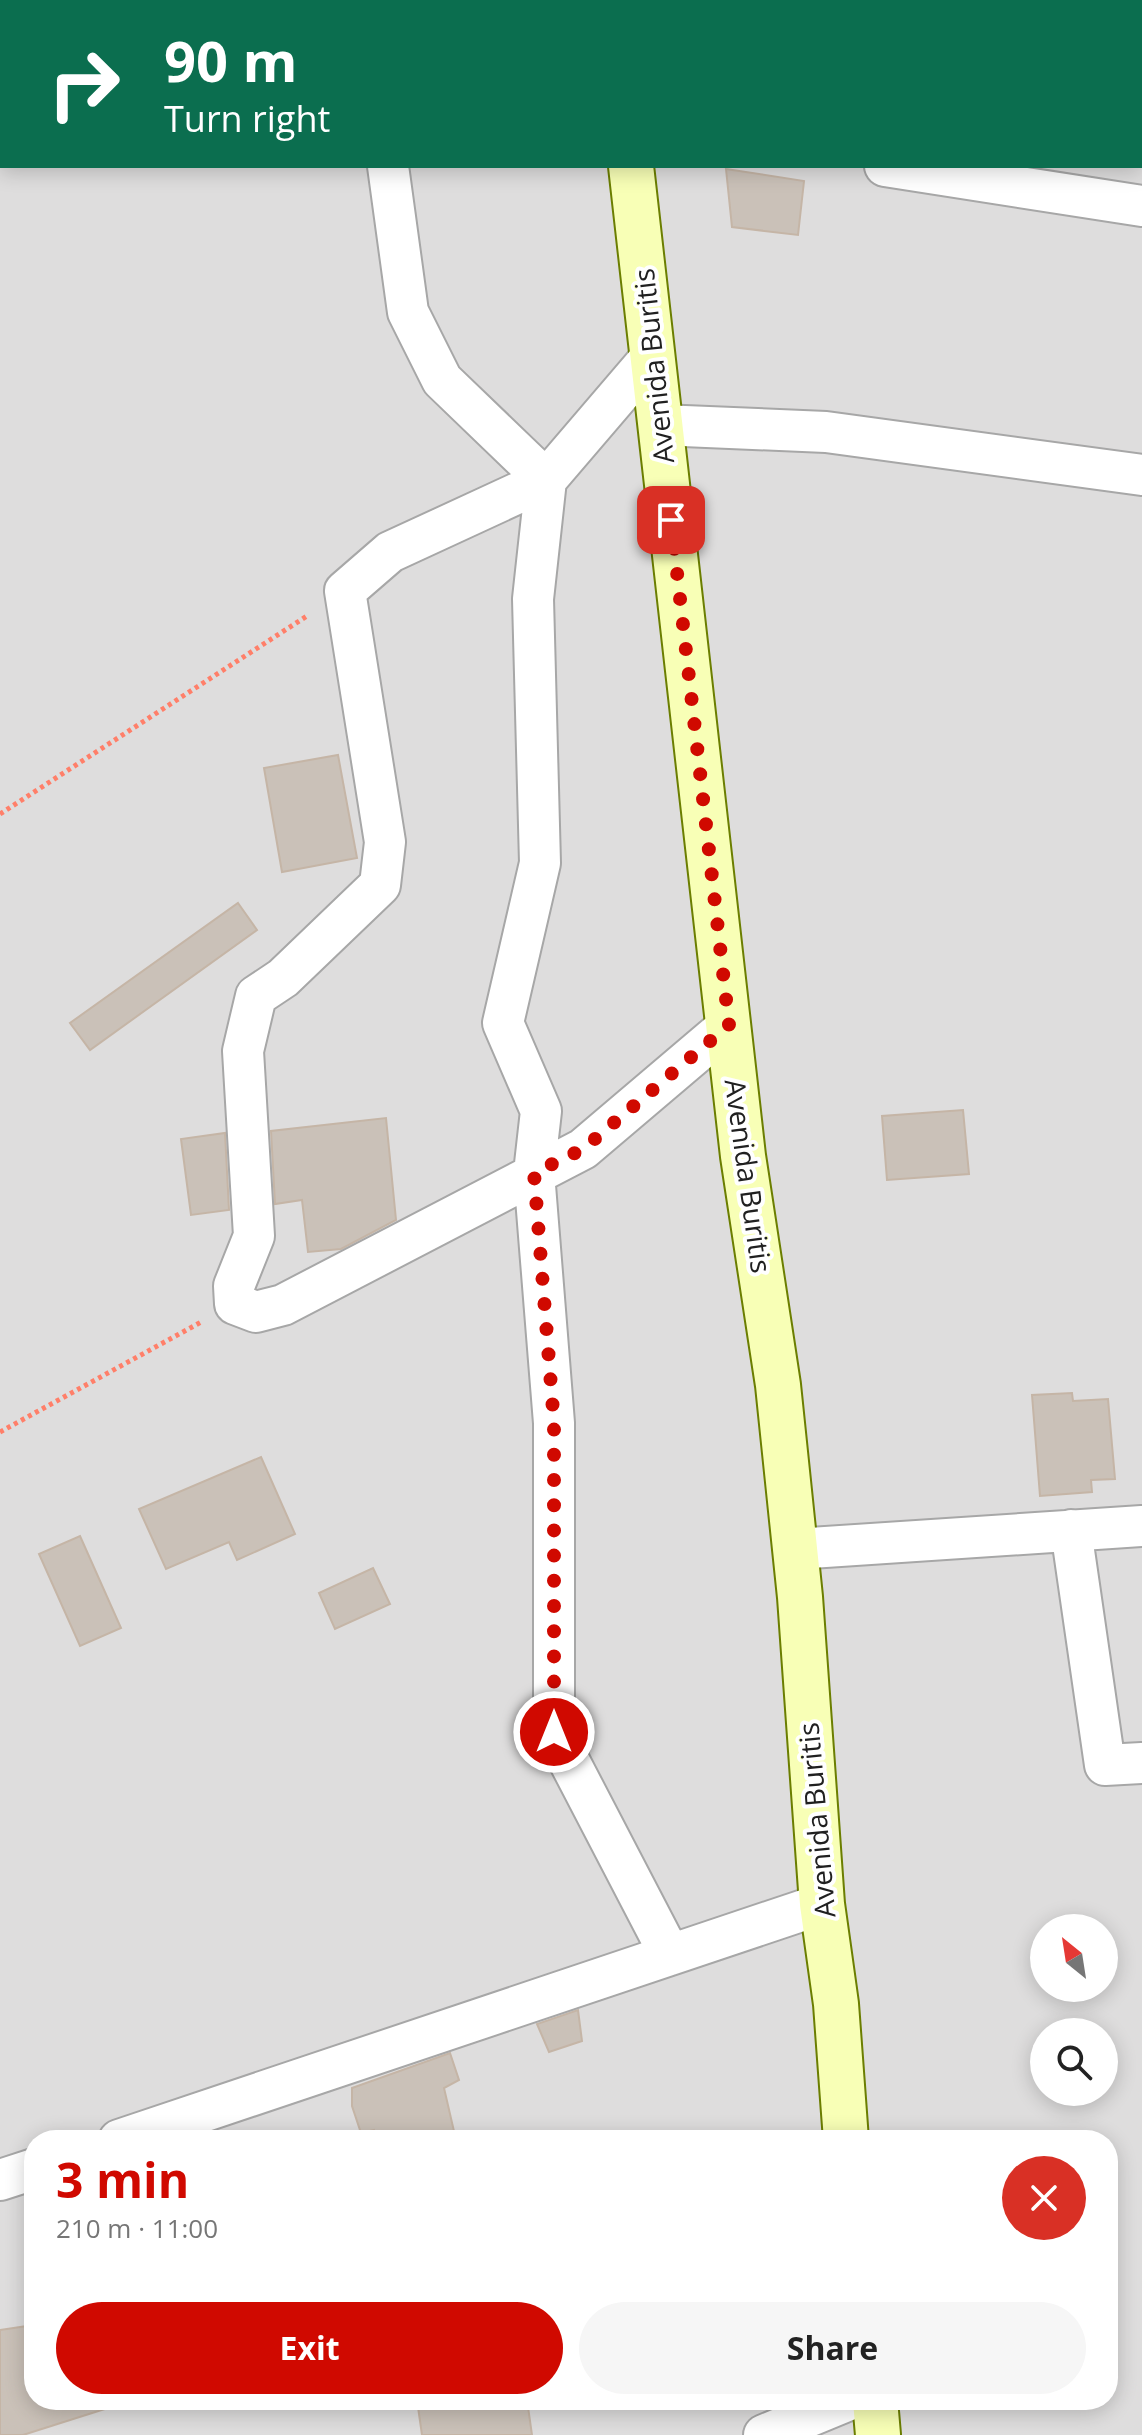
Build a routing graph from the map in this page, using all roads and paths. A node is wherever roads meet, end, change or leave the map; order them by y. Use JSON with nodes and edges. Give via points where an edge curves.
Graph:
{"nodes":[{"id":1,"x":388,"y":168,"type":"edge"},
{"id":2,"x":631,"y":168,"type":"edge"},
{"id":3,"x":898,"y":168,"type":"edge"},
{"id":4,"x":1142,"y":206,"type":"edge"},
{"id":5,"x":653,"y":355,"type":"junction"},
{"id":6,"x":660,"y":425,"type":"junction"},
{"id":7,"x":1142,"y":475,"type":"edge"},
{"id":8,"x":546,"y":480,"type":"junction"},
{"id":9,"x":345,"y":591,"type":"junction"},
{"id":10,"x":0,"y":814,"type":"edge"},
{"id":11,"x":729,"y":1025,"type":"junction"},
{"id":12,"x":534,"y":1173,"type":"junction"},
{"id":13,"x":235,"y":1304,"type":"junction"},
{"id":14,"x":0,"y":1432,"type":"edge"},
{"id":15,"x":1142,"y":1526,"type":"edge"},
{"id":16,"x":1071,"y":1530,"type":"junction"},
{"id":17,"x":795,"y":1549,"type":"junction"},
{"id":18,"x":1142,"y":1763,"type":"edge"},
{"id":19,"x":822,"y":1904,"type":"junction"},
{"id":20,"x":670,"y":1955,"type":"junction"},
{"id":21,"x":149,"y":2130,"type":"edge"},
{"id":22,"x":845,"y":2130,"type":"edge"},
{"id":23,"x":24,"y":2172,"type":"edge"},
{"id":24,"x":0,"y":2180,"type":"edge"},
{"id":25,"x":825,"y":2410,"type":"edge"},
{"id":26,"x":876,"y":2410,"type":"edge"},
{"id":27,"x":764,"y":2435,"type":"edge"},
{"id":28,"x":878,"y":2435,"type":"edge"}],
"edges":[{"from":1,"to":8,"type":"street","via":[[408,312],[442,380]]},
{"from":2,"to":5,"type":"street","name":"Avenida Buritis"},
{"from":3,"to":4,"type":"street"},
{"from":5,"to":6,"type":"street","name":"Avenida Buritis"},
{"from":5,"to":8,"type":"street"},
{"from":6,"to":7,"type":"street","via":[[826,432]]},
{"from":6,"to":11,"type":"street","name":"Avenida Buritis"},
{"from":8,"to":9,"type":"street","via":[[390,552]]},
{"from":8,"to":12,"type":"street","via":[[533,599],[540,863],[503,1023],[541,1111]]},
{"from":9,"to":10,"type":"path"},
{"from":9,"to":13,"type":"street","via":[[385,842],[380,885],[283,978],[256,996],[243,1051],[254,1236],[234,1286]]},
{"from":11,"to":12,"type":"street","via":[[583,1149]]},
{"from":11,"to":17,"type":"street","name":"Avenida Buritis"},
{"from":12,"to":13,"type":"street","via":[[283,1305],[256,1312]]},
{"from":12,"to":20,"type":"street","via":[[554,1423],[554,1732]]},
{"from":13,"to":14,"type":"path"},
{"from":15,"to":16,"type":"street"},
{"from":16,"to":17,"type":"street"},
{"from":16,"to":18,"type":"street","via":[[1105,1765]]},
{"from":17,"to":19,"type":"street","name":"Avenida Buritis"},
{"from":19,"to":20,"type":"street"},
{"from":19,"to":22,"type":"street","name":"Avenida Buritis"},
{"from":20,"to":21,"type":"street"},
{"from":23,"to":24,"type":"street"},
{"from":25,"to":27,"type":"street"},
{"from":26,"to":28,"type":"street"}]}
